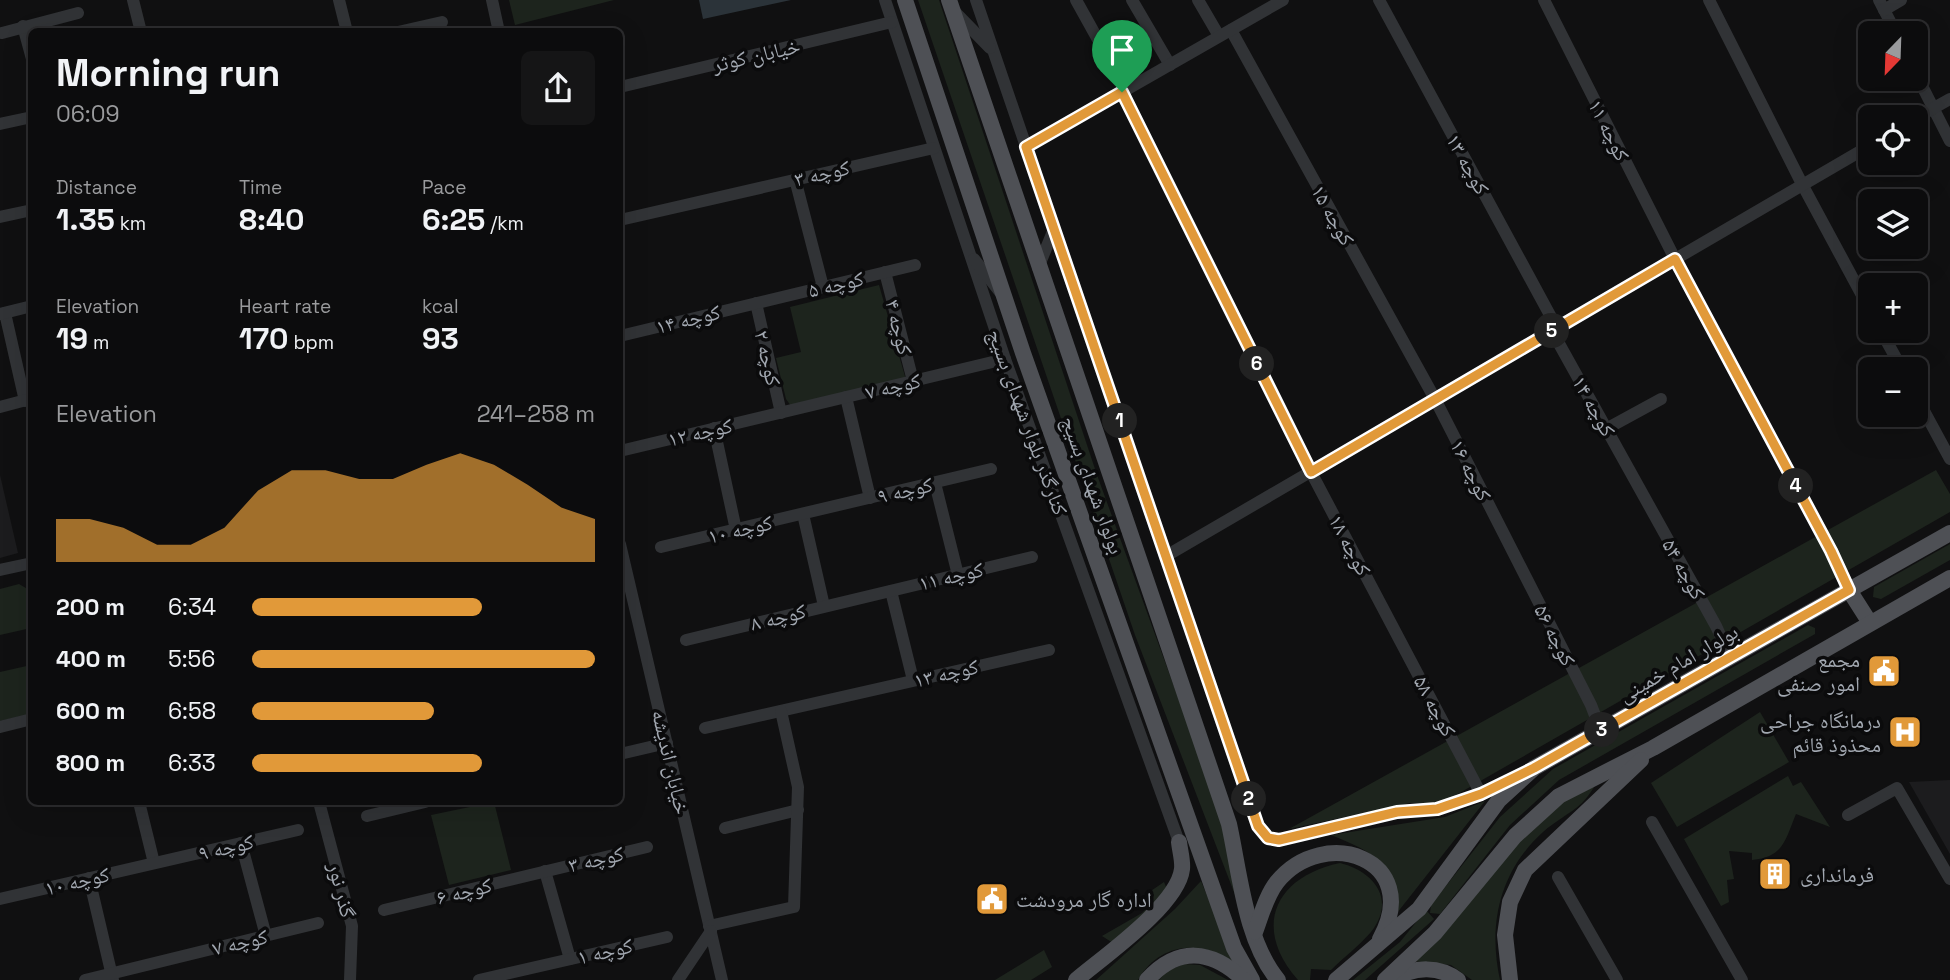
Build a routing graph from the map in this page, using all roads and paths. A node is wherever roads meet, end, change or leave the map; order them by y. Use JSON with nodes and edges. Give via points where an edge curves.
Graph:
{"nodes":[{"id":1,"x":133,"y":0,"type":"edge"},
{"id":2,"x":339,"y":0,"type":"edge"},
{"id":3,"x":492,"y":0,"type":"edge"},
{"id":4,"x":885,"y":0,"type":"edge"},
{"id":5,"x":905,"y":0,"type":"edge"},
{"id":6,"x":976,"y":0,"type":"edge"},
{"id":7,"x":1076,"y":0,"type":"edge"},
{"id":8,"x":1132,"y":0,"type":"edge"},
{"id":9,"x":1198,"y":0,"type":"edge"},
{"id":10,"x":1283,"y":0,"type":"edge"},
{"id":11,"x":1379,"y":0,"type":"edge"},
{"id":12,"x":1544,"y":0,"type":"edge"},
{"id":13,"x":1709,"y":0,"type":"edge"},
{"id":14,"x":1901,"y":0,"type":"edge"},
{"id":15,"x":950,"y":5,"type":"edge"},
{"id":16,"x":1882,"y":5,"type":"edge"},
{"id":17,"x":78,"y":13,"type":"dead end"},
{"id":18,"x":1890,"y":21,"type":"edge"},
{"id":19,"x":442,"y":22,"type":"dead end"},
{"id":20,"x":892,"y":22,"type":"junction"},
{"id":21,"x":23,"y":26,"type":"junction"},
{"id":22,"x":140,"y":28,"type":"edge"},
{"id":23,"x":346,"y":28,"type":"edge"},
{"id":24,"x":416,"y":28,"type":"edge"},
{"id":25,"x":498,"y":28,"type":"edge"},
{"id":26,"x":2,"y":33,"type":"dead end"},
{"id":27,"x":1225,"y":33,"type":"junction"},
{"id":28,"x":28,"y":44,"type":"edge"},
{"id":29,"x":993,"y":51,"type":"junction"},
{"id":30,"x":1170,"y":65,"type":"junction"},
{"id":31,"x":623,"y":86,"type":"edge"},
{"id":32,"x":1124,"y":91,"type":"junction"},
{"id":33,"x":1924,"y":91,"type":"edge"},
{"id":34,"x":1950,"y":99,"type":"edge"},
{"id":35,"x":1933,"y":108,"type":"junction"},
{"id":36,"x":1928,"y":111,"type":"edge"},
{"id":37,"x":28,"y":118,"type":"edge"},
{"id":38,"x":0,"y":124,"type":"edge"},
{"id":39,"x":1950,"y":141,"type":"edge"},
{"id":40,"x":1026,"y":147,"type":"junction"},
{"id":41,"x":934,"y":148,"type":"junction"},
{"id":42,"x":1858,"y":152,"type":"edge"},
{"id":43,"x":795,"y":179,"type":"junction"},
{"id":44,"x":1802,"y":184,"type":"junction"},
{"id":45,"x":28,"y":211,"type":"edge"},
{"id":46,"x":0,"y":217,"type":"edge"},
{"id":47,"x":623,"y":219,"type":"edge"},
{"id":48,"x":1055,"y":229,"type":"junction"},
{"id":49,"x":970,"y":253,"type":"junction"},
{"id":50,"x":1675,"y":259,"type":"junction"},
{"id":51,"x":915,"y":265,"type":"dead end"},
{"id":52,"x":1038,"y":269,"type":"junction"},
{"id":53,"x":885,"y":272,"type":"junction"},
{"id":54,"x":823,"y":287,"type":"junction"},
{"id":55,"x":1858,"y":288,"type":"edge"},
{"id":56,"x":1005,"y":300,"type":"junction"},
{"id":57,"x":756,"y":303,"type":"junction"},
{"id":58,"x":28,"y":307,"type":"edge"},
{"id":59,"x":2,"y":313,"type":"edge"},
{"id":60,"x":1555,"y":329,"type":"junction"},
{"id":61,"x":623,"y":335,"type":"edge"},
{"id":62,"x":1005,"y":359,"type":"junction"},
{"id":63,"x":913,"y":381,"type":"junction"},
{"id":64,"x":846,"y":397,"type":"junction"},
{"id":65,"x":1435,"y":399,"type":"junction"},
{"id":66,"x":1661,"y":399,"type":"dead end"},
{"id":67,"x":28,"y":400,"type":"edge"},
{"id":68,"x":0,"y":407,"type":"edge"},
{"id":69,"x":781,"y":413,"type":"junction"},
{"id":70,"x":1928,"y":418,"type":"edge"},
{"id":71,"x":713,"y":429,"type":"junction"},
{"id":72,"x":1606,"y":429,"type":"junction"},
{"id":73,"x":623,"y":450,"type":"edge"},
{"id":74,"x":1950,"y":459,"type":"edge"},
{"id":75,"x":991,"y":469,"type":"dead end"},
{"id":76,"x":1311,"y":472,"type":"junction"},
{"id":77,"x":1636,"y":481,"type":"joint"},
{"id":78,"x":935,"y":483,"type":"junction"},
{"id":79,"x":870,"y":498,"type":"junction"},
{"id":80,"x":820,"y":510,"type":"joint"},
{"id":81,"x":803,"y":514,"type":"junction"},
{"id":82,"x":736,"y":530,"type":"junction"},
{"id":83,"x":1950,"y":533,"type":"edge"},
{"id":84,"x":1507,"y":541,"type":"joint"},
{"id":85,"x":661,"y":548,"type":"dead end"},
{"id":86,"x":1166,"y":556,"type":"junction"},
{"id":87,"x":623,"y":557,"type":"edge"},
{"id":88,"x":1032,"y":557,"type":"dead end"},
{"id":89,"x":28,"y":564,"type":"edge"},
{"id":90,"x":0,"y":570,"type":"edge"},
{"id":91,"x":958,"y":575,"type":"junction"},
{"id":92,"x":1950,"y":578,"type":"edge"},
{"id":93,"x":891,"y":590,"type":"junction"},
{"id":94,"x":1849,"y":590,"type":"junction"},
{"id":95,"x":869,"y":596,"type":"joint"},
{"id":96,"x":824,"y":606,"type":"junction"},
{"id":97,"x":1389,"y":619,"type":"joint"},
{"id":98,"x":1870,"y":623,"type":"junction"},
{"id":99,"x":686,"y":640,"type":"dead end"},
{"id":100,"x":1129,"y":649,"type":"junction"},
{"id":101,"x":1049,"y":650,"type":"dead end"},
{"id":102,"x":1730,"y":657,"type":"junction"},
{"id":103,"x":913,"y":680,"type":"junction"},
{"id":104,"x":1124,"y":688,"type":"junction"},
{"id":105,"x":781,"y":711,"type":"junction"},
{"id":106,"x":28,"y":720,"type":"edge"},
{"id":107,"x":0,"y":727,"type":"edge"},
{"id":108,"x":705,"y":728,"type":"dead end"},
{"id":109,"x":1601,"y":731,"type":"junction"},
{"id":110,"x":667,"y":743,"type":"junction"},
{"id":111,"x":1653,"y":748,"type":"junction"},
{"id":112,"x":623,"y":753,"type":"edge"},
{"id":113,"x":1534,"y":768,"type":"junction"},
{"id":114,"x":1481,"y":794,"type":"junction"},
{"id":115,"x":140,"y":805,"type":"edge"},
{"id":116,"x":321,"y":805,"type":"edge"},
{"id":117,"x":393,"y":805,"type":"edge"},
{"id":118,"x":798,"y":810,"type":"junction"},
{"id":119,"x":1848,"y":815,"type":"dead end"},
{"id":120,"x":367,"y":816,"type":"dead end"},
{"id":121,"x":1652,"y":822,"type":"dead end"},
{"id":122,"x":725,"y":828,"type":"dead end"},
{"id":123,"x":298,"y":830,"type":"dead end"},
{"id":124,"x":1180,"y":842,"type":"joint"},
{"id":125,"x":241,"y":843,"type":"junction"},
{"id":126,"x":647,"y":847,"type":"dead end"},
{"id":127,"x":154,"y":863,"type":"junction"},
{"id":128,"x":545,"y":871,"type":"junction"},
{"id":129,"x":1558,"y":877,"type":"dead end"},
{"id":130,"x":89,"y":878,"type":"junction"},
{"id":131,"x":1950,"y":879,"type":"edge"},
{"id":132,"x":0,"y":899,"type":"edge"},
{"id":133,"x":384,"y":910,"type":"dead end"},
{"id":134,"x":318,"y":923,"type":"dead end"},
{"id":135,"x":710,"y":929,"type":"junction"},
{"id":136,"x":1255,"y":932,"type":"junction"},
{"id":137,"x":266,"y":936,"type":"junction"},
{"id":138,"x":667,"y":937,"type":"dead end"},
{"id":139,"x":1376,"y":947,"type":"junction"},
{"id":140,"x":570,"y":959,"type":"junction"},
{"id":141,"x":112,"y":976,"type":"edge"},
{"id":142,"x":503,"y":977,"type":"edge"},
{"id":143,"x":85,"y":980,"type":"edge"},
{"id":144,"x":350,"y":980,"type":"edge"},
{"id":145,"x":480,"y":980,"type":"edge"},
{"id":146,"x":678,"y":980,"type":"edge"},
{"id":147,"x":722,"y":980,"type":"edge"},
{"id":148,"x":1076,"y":980,"type":"edge"},
{"id":149,"x":1147,"y":980,"type":"edge"},
{"id":150,"x":1244,"y":980,"type":"edge"},
{"id":151,"x":1252,"y":980,"type":"edge"},
{"id":152,"x":1278,"y":980,"type":"edge"},
{"id":153,"x":1336,"y":980,"type":"edge"},
{"id":154,"x":1385,"y":980,"type":"edge"},
{"id":155,"x":1393,"y":980,"type":"edge"},
{"id":156,"x":1458,"y":980,"type":"edge"},
{"id":157,"x":1510,"y":980,"type":"edge"},
{"id":158,"x":1617,"y":980,"type":"edge"},
{"id":159,"x":1742,"y":980,"type":"edge"}],
"edges":[{"from":1,"to":22,"type":"street"},
{"from":2,"to":23,"type":"street"},
{"from":3,"to":25,"type":"street"},
{"from":4,"to":20,"type":"street","name":"کنارگذر بلوار شهدای بسیج"},
{"from":5,"to":56,"type":"main road","name":"بولوار شهدای بسیج"},
{"from":6,"to":29,"type":"street"},
{"from":7,"to":32,"type":"street","name":"کوچه ۱۸"},
{"from":8,"to":30,"type":"street"},
{"from":9,"to":27,"type":"street","name":"کوچه ۱۵"},
{"from":10,"to":27,"type":"street"},
{"from":11,"to":60,"type":"street","name":"کوچه ۱۳"},
{"from":12,"to":50,"type":"street","name":"کوچه ۱۱"},
{"from":13,"to":44,"type":"street"},
{"from":14,"to":16,"type":"street"},
{"from":15,"to":29,"type":"street"},
{"from":15,"to":52,"type":"main road","name":"بولوار شهدای بسیج"},
{"from":16,"to":18,"type":"street"},
{"from":17,"to":21,"type":"street"},
{"from":19,"to":24,"type":"street"},
{"from":20,"to":31,"type":"street","name":"خیابان کوثر"},
{"from":20,"to":41,"type":"street","name":"کنارگذر بلوار شهدای بسیج"},
{"from":21,"to":26,"type":"street"},
{"from":21,"to":28,"type":"street"},
{"from":27,"to":30,"type":"street"},
{"from":27,"to":65,"type":"street","name":"کوچه ۱۵"},
{"from":29,"to":40,"type":"street"},
{"from":30,"to":32,"type":"street"},
{"from":32,"to":40,"type":"street"},
{"from":32,"to":76,"type":"street","name":"کوچه ۱۸"},
{"from":33,"to":35,"type":"street"},
{"from":34,"to":35,"type":"street"},
{"from":35,"to":36,"type":"street"},
{"from":35,"to":39,"type":"street"},
{"from":37,"to":38,"type":"street"},
{"from":40,"to":48,"type":"street"},
{"from":41,"to":43,"type":"street","name":"کوچه ۳"},
{"from":41,"to":49,"type":"street","name":"کنارگذر بلوار شهدای بسیج"},
{"from":42,"to":44,"type":"street"},
{"from":43,"to":47,"type":"street","name":"کوچه ۳"},
{"from":43,"to":54,"type":"street"},
{"from":44,"to":50,"type":"street"},
{"from":44,"to":55,"type":"street"},
{"from":45,"to":46,"type":"street"},
{"from":48,"to":52,"type":"street"},
{"from":48,"to":86,"type":"street"},
{"from":49,"to":56,"type":"street"},
{"from":49,"to":62,"type":"street","name":"کنارگذر بلوار شهدای بسیج"},
{"from":50,"to":60,"type":"street"},
{"from":50,"to":94,"type":"street"},
{"from":51,"to":53,"type":"street","name":"کوچه ۵"},
{"from":52,"to":136,"type":"main road","name":"بولوار شهدای بسیج","via":[[1229,824]]},
{"from":53,"to":54,"type":"street","name":"کوچه ۵"},
{"from":53,"to":63,"type":"street","name":"کوچه ۴"},
{"from":54,"to":57,"type":"street","name":"کوچه ۵"},
{"from":56,"to":100,"type":"main road","name":"بولوار شهدای بسیج"},
{"from":57,"to":61,"type":"street","name":"کوچه ۱۴"},
{"from":57,"to":69,"type":"street","name":"کوچه ۲"},
{"from":58,"to":59,"type":"street"},
{"from":59,"to":67,"type":"street"},
{"from":60,"to":65,"type":"street"},
{"from":60,"to":72,"type":"street","name":"کوچه ۱۴"},
{"from":62,"to":63,"type":"street","name":"کوچه ۷"},
{"from":62,"to":104,"type":"street","name":"کنارگذر بلوار شهدای بسیج"},
{"from":63,"to":64,"type":"street","name":"کوچه ۷"},
{"from":64,"to":69,"type":"street","name":"کوچه ۷"},
{"from":64,"to":79,"type":"street"},
{"from":65,"to":76,"type":"street"},
{"from":65,"to":84,"type":"street","name":"کوچه ۱۶"},
{"from":66,"to":72,"type":"street"},
{"from":67,"to":68,"type":"street"},
{"from":69,"to":71,"type":"street","name":"کوچه ۱۲"},
{"from":70,"to":74,"type":"street"},
{"from":71,"to":73,"type":"street","name":"کوچه ۱۲"},
{"from":71,"to":82,"type":"street"},
{"from":72,"to":77,"type":"street","name":"کوچه ۱۴"},
{"from":75,"to":78,"type":"street","name":"کوچه ۹"},
{"from":76,"to":86,"type":"street"},
{"from":76,"to":97,"type":"street","name":"کوچه ۱۸"},
{"from":77,"to":102,"type":"street","name":"کوچه ۵۴"},
{"from":78,"to":79,"type":"street","name":"کوچه ۹"},
{"from":78,"to":91,"type":"street"},
{"from":79,"to":80,"type":"street","name":"کوچه ۹"},
{"from":80,"to":81,"type":"street","name":"کوچه ۱۰"},
{"from":81,"to":82,"type":"street","name":"کوچه ۱۰"},
{"from":81,"to":96,"type":"street"},
{"from":82,"to":85,"type":"street","name":"کوچه ۱۰"},
{"from":83,"to":94,"type":"main road","name":"بولوار امام خمینی"},
{"from":84,"to":109,"type":"street","name":"کوچه ۵۶"},
{"from":86,"to":114,"type":"street","via":[[1258,826],[1268,838],[1279,840],[1397,812],[1437,809]]},
{"from":87,"to":110,"type":"street","name":"خیابان اندیشه"},
{"from":88,"to":91,"type":"street","name":"کوچه ۱۱"},
{"from":89,"to":90,"type":"street"},
{"from":91,"to":93,"type":"street","name":"کوچه ۱۱"},
{"from":92,"to":98,"type":"main road"},
{"from":93,"to":95,"type":"street","name":"کوچه ۱۱"},
{"from":93,"to":103,"type":"street"},
{"from":94,"to":98,"type":"main road"},
{"from":94,"to":102,"type":"main road","name":"بولوار امام خمینی"},
{"from":95,"to":96,"type":"street","name":"کوچه ۸"},
{"from":96,"to":99,"type":"street","name":"کوچه ۸"},
{"from":97,"to":114,"type":"street","name":"کوچه ۵۸"},
{"from":98,"to":111,"type":"main road"},
{"from":100,"to":104,"type":"street"},
{"from":100,"to":151,"type":"main road","name":"بولوار شهدای بسیج","via":[[1234,948]]},
{"from":101,"to":103,"type":"street","name":"کوچه ۱۳"},
{"from":102,"to":109,"type":"main road","name":"بولوار امام خمینی"},
{"from":103,"to":105,"type":"street","name":"کوچه ۱۳"},
{"from":104,"to":124,"type":"street","name":"کنارگذر بلوار شهدای بسیج"},
{"from":105,"to":108,"type":"street"},
{"from":105,"to":118,"type":"street","via":[[799,788]]},
{"from":106,"to":107,"type":"street"},
{"from":109,"to":113,"type":"main road","name":"بولوار امام خمینی"},
{"from":110,"to":112,"type":"street"},
{"from":110,"to":135,"type":"street","name":"خیابان اندیشه"},
{"from":111,"to":154,"type":"main road","via":[[1559,796],[1515,836],[1436,933]]},
{"from":111,"to":157,"type":"main road","via":[[1525,870],[1510,902],[1504,935]]},
{"from":113,"to":114,"type":"street"},
{"from":113,"to":139,"type":"main road","name":"بولوار امام خمینی","via":[[1499,800],[1419,909]]},
{"from":115,"to":127,"type":"street"},
{"from":116,"to":144,"type":"street","name":"گذر نور","via":[[352,926]]},
{"from":117,"to":120,"type":"street"},
{"from":118,"to":122,"type":"street"},
{"from":118,"to":135,"type":"street","via":[[794,907]]},
{"from":119,"to":131,"type":"street","via":[[1897,788]]},
{"from":121,"to":159,"type":"street"},
{"from":123,"to":125,"type":"street","name":"کوچه ۹"},
{"from":124,"to":148,"type":"main road","via":[[1182,871],[1171,894]]},
{"from":125,"to":127,"type":"street","name":"کوچه ۹"},
{"from":125,"to":137,"type":"street"},
{"from":126,"to":128,"type":"street","name":"کوچه ۳"},
{"from":127,"to":130,"type":"street","name":"کوچه ۱۰"},
{"from":128,"to":133,"type":"street","name":"کوچه ۶"},
{"from":128,"to":140,"type":"street"},
{"from":129,"to":158,"type":"street"},
{"from":130,"to":132,"type":"street","name":"کوچه ۱۰"},
{"from":130,"to":141,"type":"street"},
{"from":134,"to":137,"type":"street","name":"کوچه ۷"},
{"from":135,"to":146,"type":"street"},
{"from":135,"to":147,"type":"street","name":"خیابان اندیشه"},
{"from":136,"to":139,"type":"main road","via":[[1277,882],[1294,867],[1339,852],[1378,867],[1389,883],[1392,905]]},
{"from":136,"to":152,"type":"main road","name":"بولوار شهدای بسیج","via":[[1266,965]]},
{"from":137,"to":141,"type":"street","name":"کوچه ۷"},
{"from":138,"to":140,"type":"street","name":"کوچه ۱"},
{"from":139,"to":153,"type":"main road","name":"بولوار امام خمینی"},
{"from":140,"to":142,"type":"street","name":"کوچه ۱"},
{"from":141,"to":143,"type":"street"},
{"from":142,"to":145,"type":"street","name":"کوچه ۱"},
{"from":149,"to":150,"type":"main road","via":[[1158,967],[1191,954],[1214,960]]},
{"from":155,"to":156,"type":"main road","via":[[1408,971],[1432,969]]}]}
